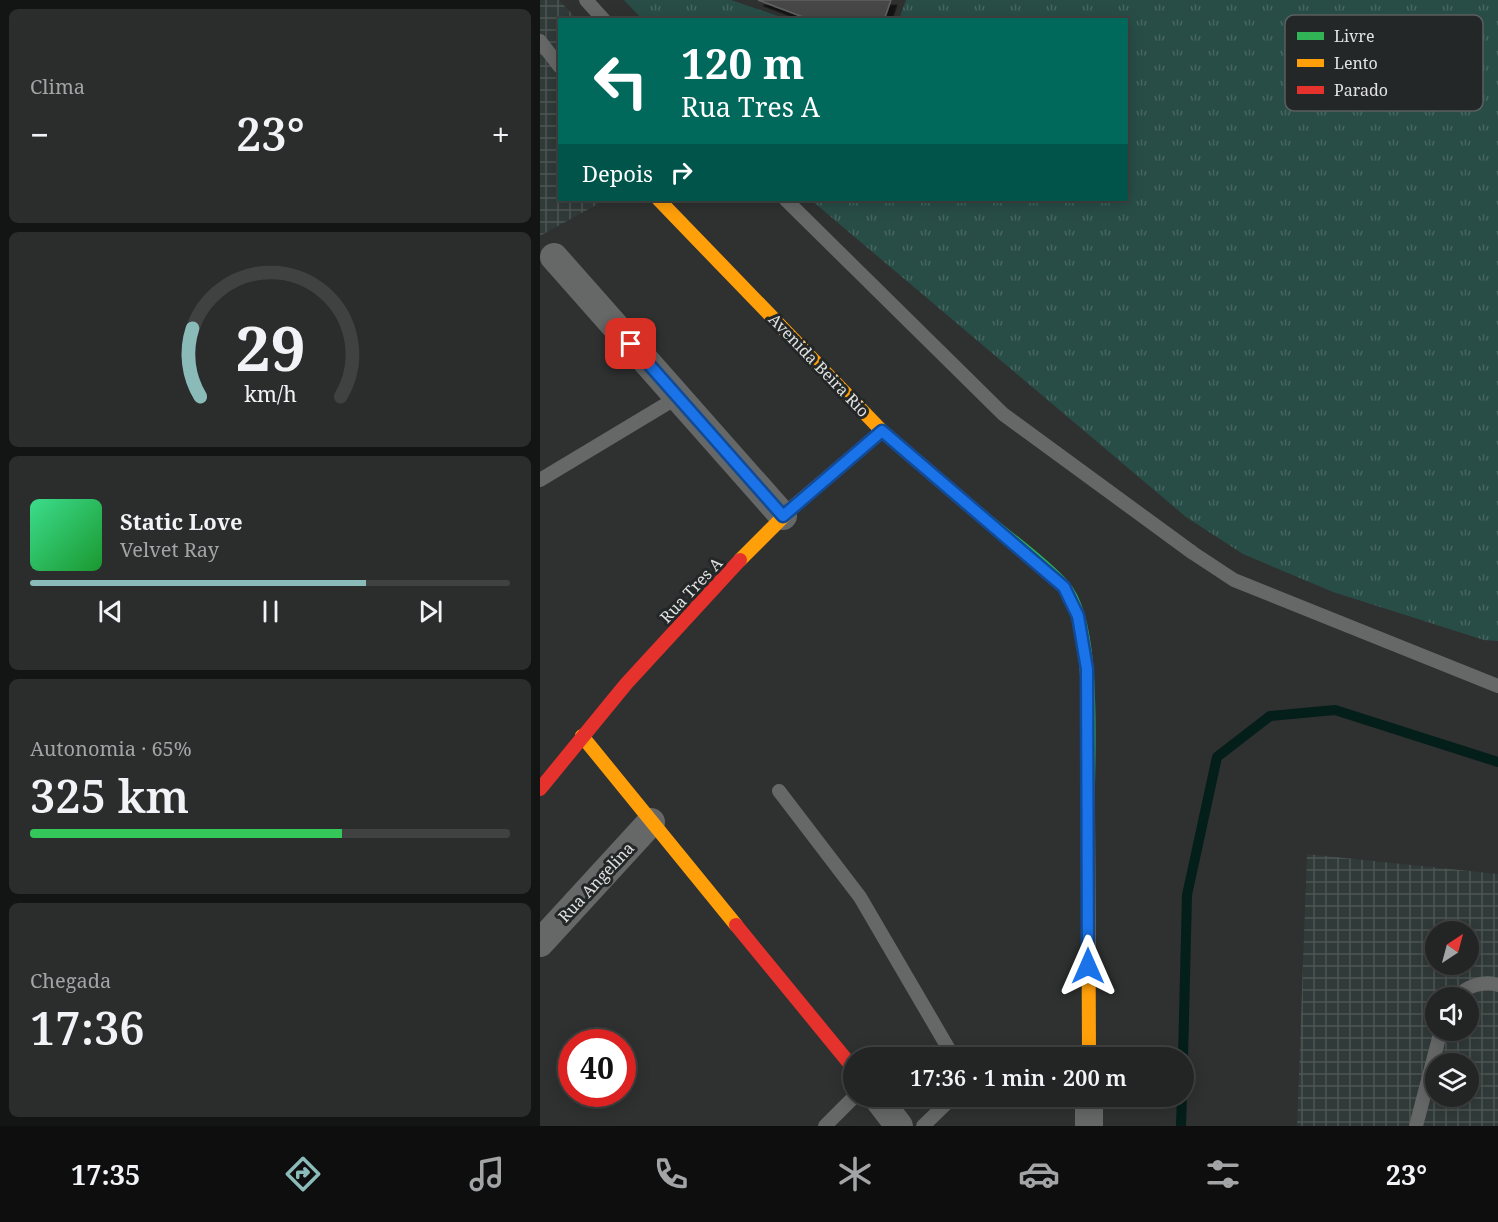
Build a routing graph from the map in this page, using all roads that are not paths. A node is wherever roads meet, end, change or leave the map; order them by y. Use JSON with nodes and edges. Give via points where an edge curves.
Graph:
{"nodes":[{"id":1,"x":586,"y":0,"type":"edge"},
{"id":2,"x":602,"y":18,"type":"edge"},
{"id":3,"x":540,"y":41,"type":"edge"},
{"id":4,"x":558,"y":64,"type":"edge"},
{"id":5,"x":660,"y":201,"type":"edge"},
{"id":6,"x":787,"y":201,"type":"edge"},
{"id":7,"x":554,"y":257,"type":"dead end"},
{"id":8,"x":678,"y":397,"type":"junction"},
{"id":9,"x":882,"y":431,"type":"junction"},
{"id":10,"x":540,"y":480,"type":"edge"},
{"id":11,"x":783,"y":516,"type":"junction"},
{"id":12,"x":1498,"y":686,"type":"edge"},
{"id":13,"x":582,"y":736,"type":"junction"},
{"id":14,"x":540,"y":789,"type":"edge"},
{"id":15,"x":779,"y":791,"type":"dead end"},
{"id":16,"x":651,"y":822,"type":"junction"},
{"id":17,"x":540,"y":943,"type":"edge"},
{"id":18,"x":1498,"y":985,"type":"edge"},
{"id":19,"x":1474,"y":987,"type":"edge"},
{"id":20,"x":1438,"y":1041,"type":"edge"},
{"id":21,"x":948,"y":1047,"type":"edge"},
{"id":22,"x":1089,"y":1047,"type":"edge"},
{"id":23,"x":843,"y":1056,"type":"edge"},
{"id":24,"x":844,"y":1107,"type":"edge"},
{"id":25,"x":884,"y":1107,"type":"edge"},
{"id":26,"x":943,"y":1107,"type":"edge"},
{"id":27,"x":1089,"y":1107,"type":"edge"},
{"id":28,"x":825,"y":1126,"type":"edge"},
{"id":29,"x":899,"y":1126,"type":"edge"},
{"id":30,"x":923,"y":1126,"type":"edge"},
{"id":31,"x":1089,"y":1126,"type":"edge"},
{"id":32,"x":1416,"y":1126,"type":"edge"}],
"edges":[{"from":1,"to":2,"type":"lane"},
{"from":3,"to":4,"type":"lane"},
{"from":5,"to":9,"type":"street","name":"Avenida Beira Rio"},
{"from":6,"to":12,"type":"lane","via":[[1003,414],[1193,553],[1234,580]]},
{"from":7,"to":8,"type":"street"},
{"from":8,"to":10,"type":"lane"},
{"from":8,"to":11,"type":"street"},
{"from":9,"to":11,"type":"street","name":"Rua Tres A"},
{"from":9,"to":22,"type":"street","name":"Avenida Beira Rio","via":[[1064,587],[1078,616],[1087,669]]},
{"from":11,"to":13,"type":"street","name":"Rua Tres A"},
{"from":13,"to":14,"type":"street","name":"Rua Tres A"},
{"from":13,"to":16,"type":"street"},
{"from":15,"to":21,"type":"lane","via":[[860,897]]},
{"from":16,"to":17,"type":"street","name":"Rua Angelina"},
{"from":16,"to":23,"type":"street"},
{"from":18,"to":19,"type":"lane","via":[[1488,982]]},
{"from":20,"to":32,"type":"lane"},
{"from":24,"to":28,"type":"lane"},
{"from":25,"to":29,"type":"street"},
{"from":26,"to":30,"type":"lane"},
{"from":27,"to":31,"type":"street"}]}
